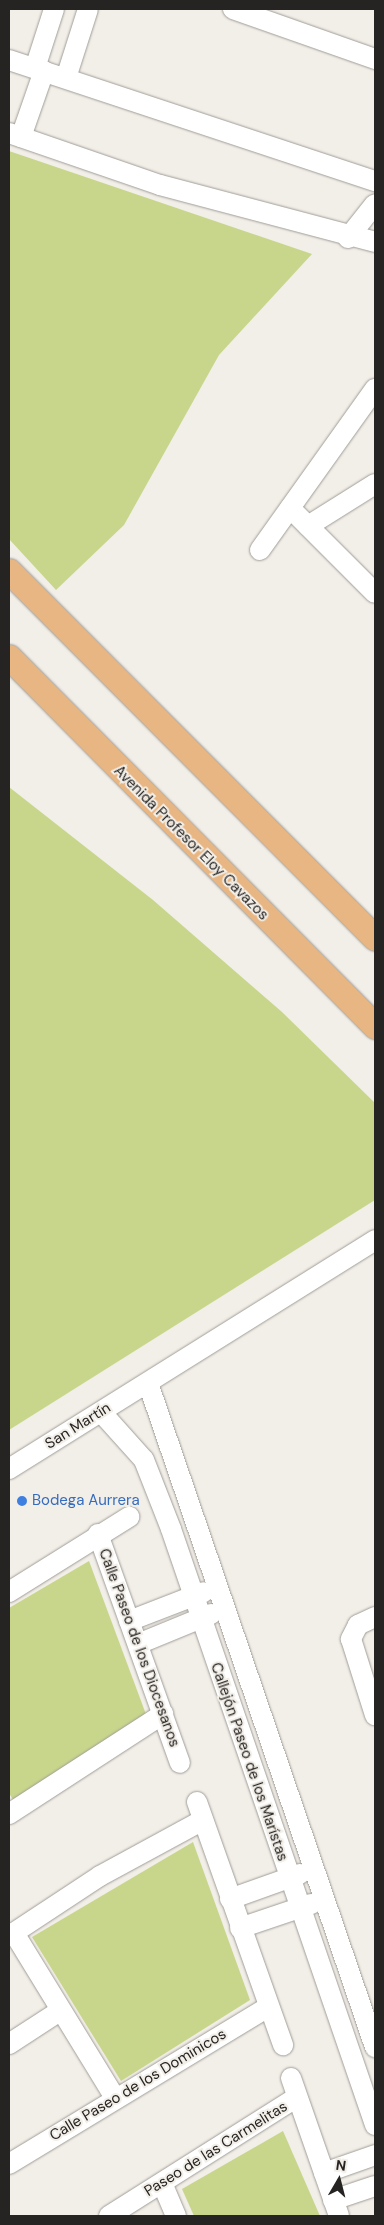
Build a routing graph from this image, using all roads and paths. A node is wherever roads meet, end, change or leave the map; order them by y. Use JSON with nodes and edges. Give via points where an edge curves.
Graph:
{"nodes":[{"id":1,"x":54,"y":9,"type":"edge"},
{"id":2,"x":88,"y":9,"type":"edge"},
{"id":3,"x":233,"y":9,"type":"edge"},
{"id":4,"x":375,"y":59,"type":"edge"},
{"id":5,"x":9,"y":60,"type":"edge"},
{"id":6,"x":40,"y":69,"type":"junction"},
{"id":7,"x":66,"y":78,"type":"junction"},
{"id":8,"x":15,"y":135,"type":"edge"},
{"id":9,"x":375,"y":181,"type":"edge"},
{"id":10,"x":375,"y":204,"type":"edge"},
{"id":11,"x":348,"y":238,"type":"junction"},
{"id":12,"x":375,"y":242,"type":"edge"},
{"id":13,"x":375,"y":389,"type":"edge"},
{"id":14,"x":375,"y":484,"type":"edge"},
{"id":15,"x":290,"y":508,"type":"junction"},
{"id":16,"x":308,"y":526,"type":"junction"},
{"id":17,"x":260,"y":550,"type":"dead end"},
{"id":18,"x":9,"y":571,"type":"edge"},
{"id":19,"x":375,"y":593,"type":"edge"},
{"id":20,"x":9,"y":657,"type":"edge"},
{"id":21,"x":375,"y":938,"type":"edge"},
{"id":22,"x":340,"y":991,"type":"junction"},
{"id":23,"x":375,"y":1008,"type":"edge"},
{"id":24,"x":375,"y":1026,"type":"edge"},
{"id":25,"x":375,"y":1240,"type":"edge"},
{"id":26,"x":148,"y":1383,"type":"junction"},
{"id":27,"x":101,"y":1412,"type":"junction"},
{"id":28,"x":9,"y":1469,"type":"edge"},
{"id":29,"x":130,"y":1517,"type":"dead end"},
{"id":30,"x":98,"y":1534,"type":"junction"},
{"id":31,"x":218,"y":1588,"type":"junction"},
{"id":32,"x":9,"y":1592,"type":"edge"},
{"id":33,"x":192,"y":1596,"type":"junction"},
{"id":34,"x":225,"y":1609,"type":"junction"},
{"id":35,"x":375,"y":1616,"type":"edge"},
{"id":36,"x":200,"y":1618,"type":"junction"},
{"id":37,"x":129,"y":1621,"type":"junction"},
{"id":38,"x":138,"y":1644,"type":"junction"},
{"id":39,"x":162,"y":1714,"type":"junction"},
{"id":40,"x":375,"y":1715,"type":"edge"},
{"id":41,"x":180,"y":1763,"type":"dead end"},
{"id":42,"x":9,"y":1814,"type":"edge"},
{"id":43,"x":314,"y":1869,"type":"junction"},
{"id":44,"x":289,"y":1879,"type":"junction"},
{"id":45,"x":230,"y":1899,"type":"junction"},
{"id":46,"x":325,"y":1900,"type":"junction"},
{"id":47,"x":299,"y":1907,"type":"junction"},
{"id":48,"x":240,"y":1928,"type":"junction"},
{"id":49,"x":11,"y":1935,"type":"edge"},
{"id":50,"x":268,"y":2007,"type":"junction"},
{"id":51,"x":58,"y":2012,"type":"junction"},
{"id":52,"x":9,"y":2044,"type":"edge"},
{"id":53,"x":283,"y":2045,"type":"dead end"},
{"id":54,"x":375,"y":2047,"type":"edge"},
{"id":55,"x":291,"y":2078,"type":"dead end"},
{"id":56,"x":297,"y":2097,"type":"junction"},
{"id":57,"x":115,"y":2098,"type":"junction"},
{"id":58,"x":375,"y":2125,"type":"edge"},
{"id":59,"x":375,"y":2154,"type":"edge"},
{"id":60,"x":9,"y":2164,"type":"edge"},
{"id":61,"x":324,"y":2173,"type":"junction"},
{"id":62,"x":162,"y":2183,"type":"junction"},
{"id":63,"x":375,"y":2186,"type":"edge"},
{"id":64,"x":336,"y":2208,"type":"edge"},
{"id":65,"x":109,"y":2216,"type":"edge"},
{"id":66,"x":176,"y":2216,"type":"edge"}],
"edges":[{"from":1,"to":6,"type":"street"},
{"from":2,"to":7,"type":"street"},
{"from":3,"to":4,"type":"street"},
{"from":5,"to":6,"type":"street"},
{"from":6,"to":7,"type":"street"},
{"from":6,"to":8,"type":"street"},
{"from":7,"to":9,"type":"street"},
{"from":8,"to":11,"type":"street","via":[[160,185]]},
{"from":10,"to":11,"type":"street"},
{"from":11,"to":12,"type":"street"},
{"from":13,"to":15,"type":"street"},
{"from":14,"to":16,"type":"street"},
{"from":15,"to":16,"type":"street"},
{"from":15,"to":17,"type":"street"},
{"from":16,"to":19,"type":"street"},
{"from":18,"to":21,"type":"main road"},
{"from":20,"to":22,"type":"main road","name":"Avenida Profesor Eloy Cavazos"},
{"from":22,"to":23,"type":"main road"},
{"from":22,"to":24,"type":"main road","name":"Avenida Profesor Eloy Cavazos"},
{"from":25,"to":26,"type":"street","name":"San Martín"},
{"from":26,"to":27,"type":"street","name":"San Martín"},
{"from":26,"to":31,"type":"street","name":"Callejón Paseo de los Marístas"},
{"from":27,"to":28,"type":"street","name":"San Martín"},
{"from":27,"to":33,"type":"street","name":"Callejón Paseo de los Marístas","via":[[144,1460]]},
{"from":29,"to":30,"type":"street"},
{"from":30,"to":32,"type":"street"},
{"from":30,"to":37,"type":"street","name":"Calle Paseo de los Diocesanos"},
{"from":31,"to":33,"type":"street"},
{"from":31,"to":34,"type":"street","name":"Callejón Paseo de los Marístas"},
{"from":33,"to":36,"type":"street","name":"Callejón Paseo de los Marístas"},
{"from":33,"to":37,"type":"street"},
{"from":34,"to":36,"type":"street"},
{"from":34,"to":43,"type":"street","name":"Callejón Paseo de los Marístas"},
{"from":35,"to":40,"type":"street","via":[[354,1631],[352,1648]]},
{"from":36,"to":38,"type":"street"},
{"from":36,"to":44,"type":"street","name":"Callejón Paseo de los Marístas"},
{"from":37,"to":38,"type":"street","name":"Calle Paseo de los Diocesanos"},
{"from":38,"to":39,"type":"street","name":"Calle Paseo de los Diocesanos"},
{"from":39,"to":41,"type":"street","name":"Calle Paseo de los Diocesanos"},
{"from":39,"to":42,"type":"street"},
{"from":43,"to":44,"type":"street"},
{"from":43,"to":46,"type":"street","name":"Callejón Paseo de los Marístas"},
{"from":44,"to":45,"type":"street"},
{"from":44,"to":47,"type":"street","name":"Callejón Paseo de los Marístas"},
{"from":45,"to":48,"type":"street"},
{"from":45,"to":49,"type":"street","via":[[200,1811]]},
{"from":46,"to":47,"type":"street"},
{"from":46,"to":54,"type":"street","name":"Callejón Paseo de los Marístas"},
{"from":47,"to":48,"type":"street"},
{"from":47,"to":58,"type":"street","name":"Callejón Paseo de los Marístas"},
{"from":48,"to":50,"type":"street"},
{"from":49,"to":51,"type":"street"},
{"from":50,"to":53,"type":"street"},
{"from":50,"to":57,"type":"street","name":"Calle Paseo de los Dominicos"},
{"from":51,"to":52,"type":"street"},
{"from":51,"to":57,"type":"street"},
{"from":55,"to":56,"type":"street"},
{"from":56,"to":61,"type":"street"},
{"from":56,"to":62,"type":"street","name":"Paseo de las Carmelitas"},
{"from":57,"to":60,"type":"street","name":"Calle Paseo de los Dominicos"},
{"from":59,"to":61,"type":"street"},
{"from":61,"to":64,"type":"street"},
{"from":62,"to":65,"type":"street","name":"Paseo de las Carmelitas"},
{"from":62,"to":66,"type":"street"},
{"from":63,"to":64,"type":"street"}]}
